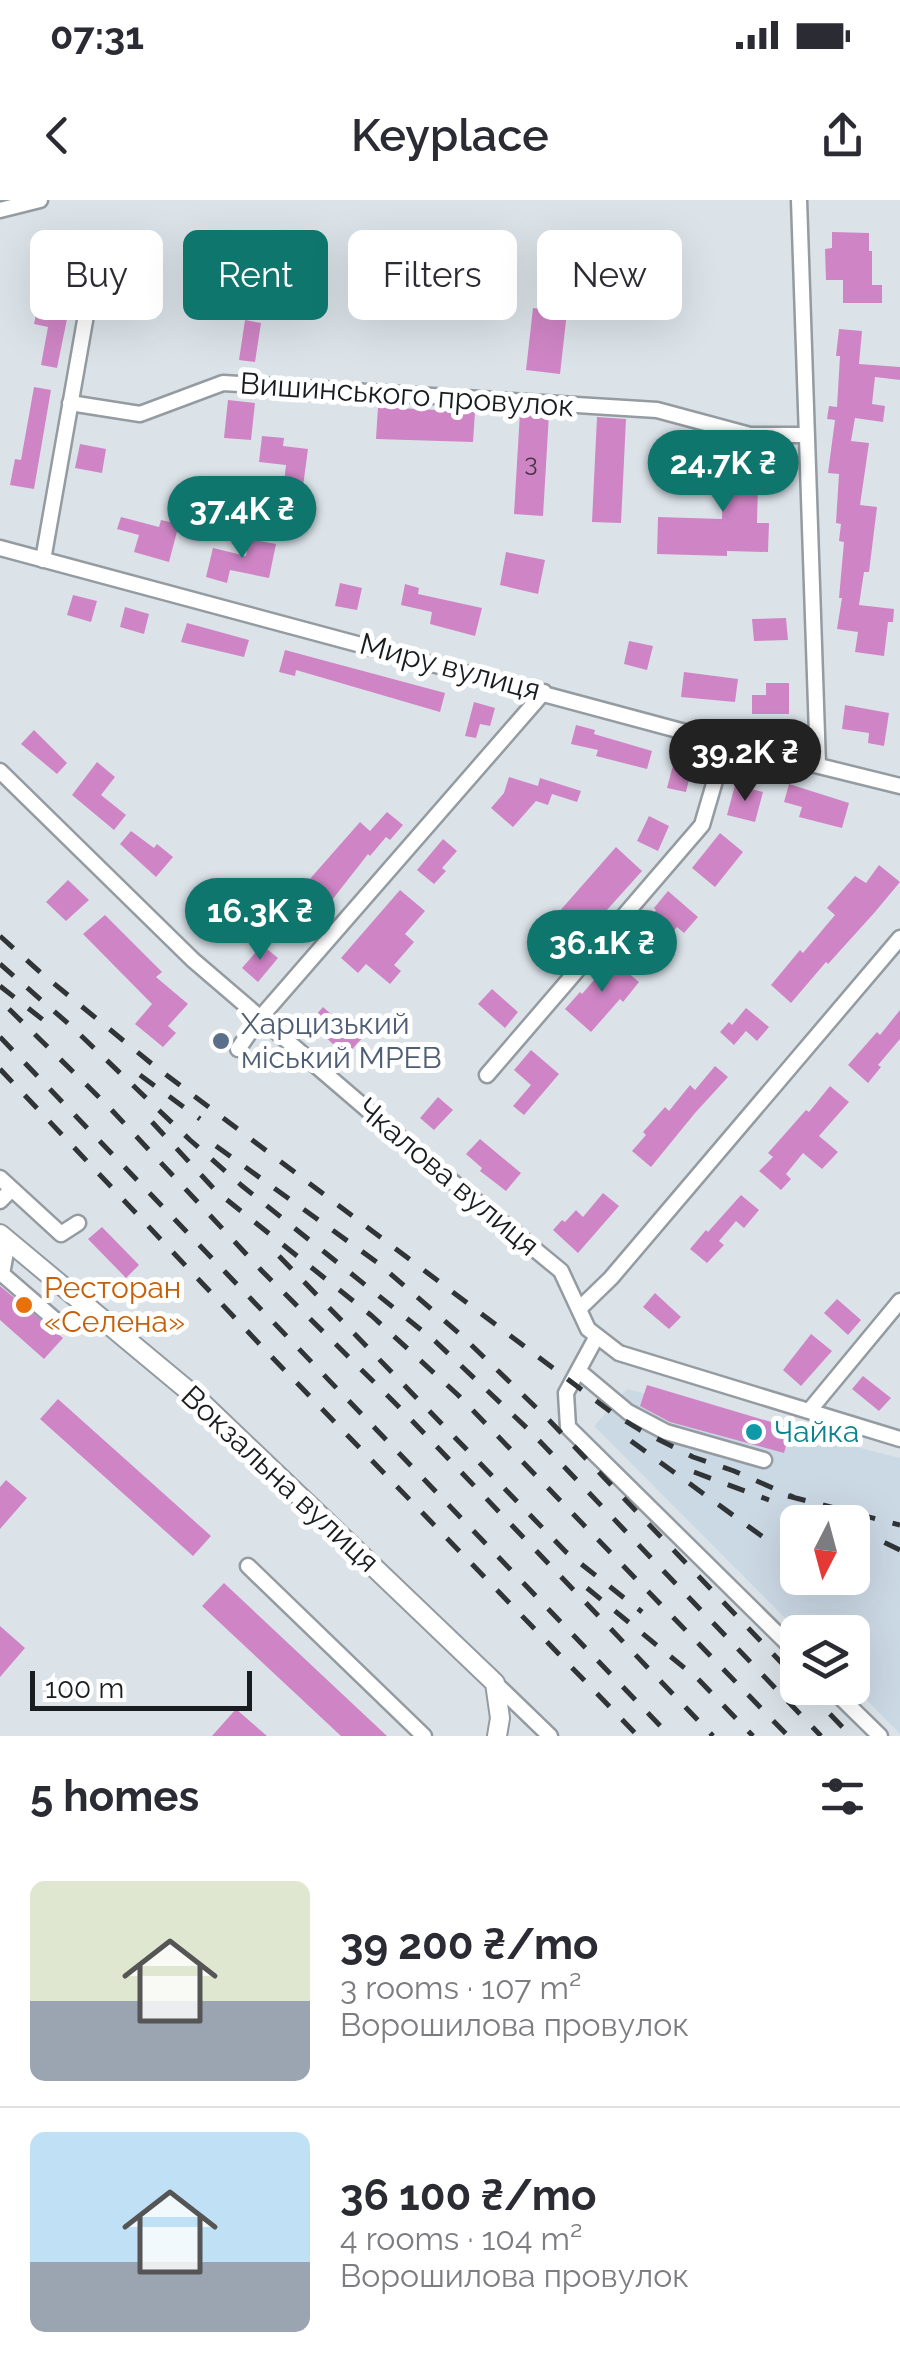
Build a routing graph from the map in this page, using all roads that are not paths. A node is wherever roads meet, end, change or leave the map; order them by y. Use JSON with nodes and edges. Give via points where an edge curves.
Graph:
{"nodes":[{"id":1,"x":40,"y":200,"type":"edge"},
{"id":2,"x":799,"y":200,"type":"edge"},
{"id":3,"x":0,"y":210,"type":"edge"},
{"id":4,"x":84,"y":320,"type":"edge"},
{"id":5,"x":70,"y":403,"type":"junction"},
{"id":6,"x":807,"y":436,"type":"junction"},
{"id":7,"x":0,"y":548,"type":"edge"},
{"id":8,"x":42,"y":560,"type":"junction"},
{"id":9,"x":544,"y":692,"type":"junction"},
{"id":10,"x":726,"y":743,"type":"junction"},
{"id":11,"x":818,"y":765,"type":"junction"},
{"id":12,"x":0,"y":771,"type":"edge"},
{"id":13,"x":900,"y":786,"type":"edge"},
{"id":14,"x":900,"y":938,"type":"edge"},
{"id":15,"x":260,"y":1018,"type":"junction"},
{"id":16,"x":238,"y":1050,"type":"dead end"},
{"id":17,"x":487,"y":1075,"type":"dead end"},
{"id":18,"x":0,"y":1178,"type":"edge"},
{"id":19,"x":12,"y":1189,"type":"junction"},
{"id":20,"x":0,"y":1200,"type":"edge"},
{"id":21,"x":78,"y":1222,"type":"dead end"},
{"id":22,"x":4,"y":1237,"type":"edge"},
{"id":23,"x":900,"y":1301,"type":"edge"},
{"id":24,"x":92,"y":1310,"type":"junction"},
{"id":25,"x":579,"y":1310,"type":"junction"},
{"id":26,"x":597,"y":1336,"type":"junction"},
{"id":27,"x":578,"y":1371,"type":"junction"},
{"id":28,"x":810,"y":1411,"type":"junction"},
{"id":29,"x":900,"y":1438,"type":"edge"},
{"id":30,"x":764,"y":1460,"type":"dead end"},
{"id":31,"x":248,"y":1566,"type":"dead end"},
{"id":32,"x":780,"y":1636,"type":"edge"},
{"id":33,"x":494,"y":1683,"type":"junction"},
{"id":34,"x":848,"y":1705,"type":"edge"},
{"id":35,"x":424,"y":1736,"type":"edge"},
{"id":36,"x":497,"y":1736,"type":"edge"},
{"id":37,"x":550,"y":1736,"type":"edge"},
{"id":38,"x":880,"y":1736,"type":"edge"}],
"edges":[{"from":1,"to":3,"type":"street"},
{"from":2,"to":6,"type":"street"},
{"from":4,"to":5,"type":"street"},
{"from":5,"to":6,"type":"street","name":"Вишинського провулок","via":[[140,414],[222,383],[657,410],[750,435]]},
{"from":5,"to":8,"type":"street"},
{"from":6,"to":11,"type":"street"},
{"from":7,"to":8,"type":"street","name":"Миру вулиця"},
{"from":8,"to":9,"type":"street","name":"Миру вулиця"},
{"from":9,"to":10,"type":"street","name":"Миру вулиця"},
{"from":9,"to":15,"type":"street"},
{"from":10,"to":11,"type":"street","name":"Миру вулиця"},
{"from":10,"to":17,"type":"street","via":[[702,826]]},
{"from":11,"to":13,"type":"street","name":"Миру вулиця"},
{"from":12,"to":15,"type":"street","name":"Чкалова вулиця"},
{"from":14,"to":25,"type":"street"},
{"from":15,"to":16,"type":"street"},
{"from":15,"to":25,"type":"street","name":"Чкалова вулиця","via":[[561,1270]]},
{"from":18,"to":19,"type":"street"},
{"from":19,"to":20,"type":"street"},
{"from":19,"to":21,"type":"street","via":[[61,1234]]},
{"from":22,"to":24,"type":"main road","name":"Вокзальна вулиця"},
{"from":22,"to":24,"type":"street","via":[[2,1274],[60,1324]]},
{"from":23,"to":28,"type":"street"},
{"from":24,"to":33,"type":"main road","name":"Вокзальна вулиця","via":[[196,1398]]},
{"from":25,"to":26,"type":"street","name":"Чкалова вулиця"},
{"from":26,"to":27,"type":"street"},
{"from":26,"to":28,"type":"street","name":"Чкалова вулиця","via":[[618,1353]]},
{"from":27,"to":30,"type":"street","via":[[628,1412],[666,1432]]},
{"from":27,"to":32,"type":"street","via":[[566,1393],[568,1427]]},
{"from":28,"to":29,"type":"street","name":"Чкалова вулиця"},
{"from":31,"to":35,"type":"street"},
{"from":33,"to":36,"type":"main road"},
{"from":33,"to":37,"type":"street","name":"Вокзальна вулиця"},
{"from":34,"to":38,"type":"street"}]}
